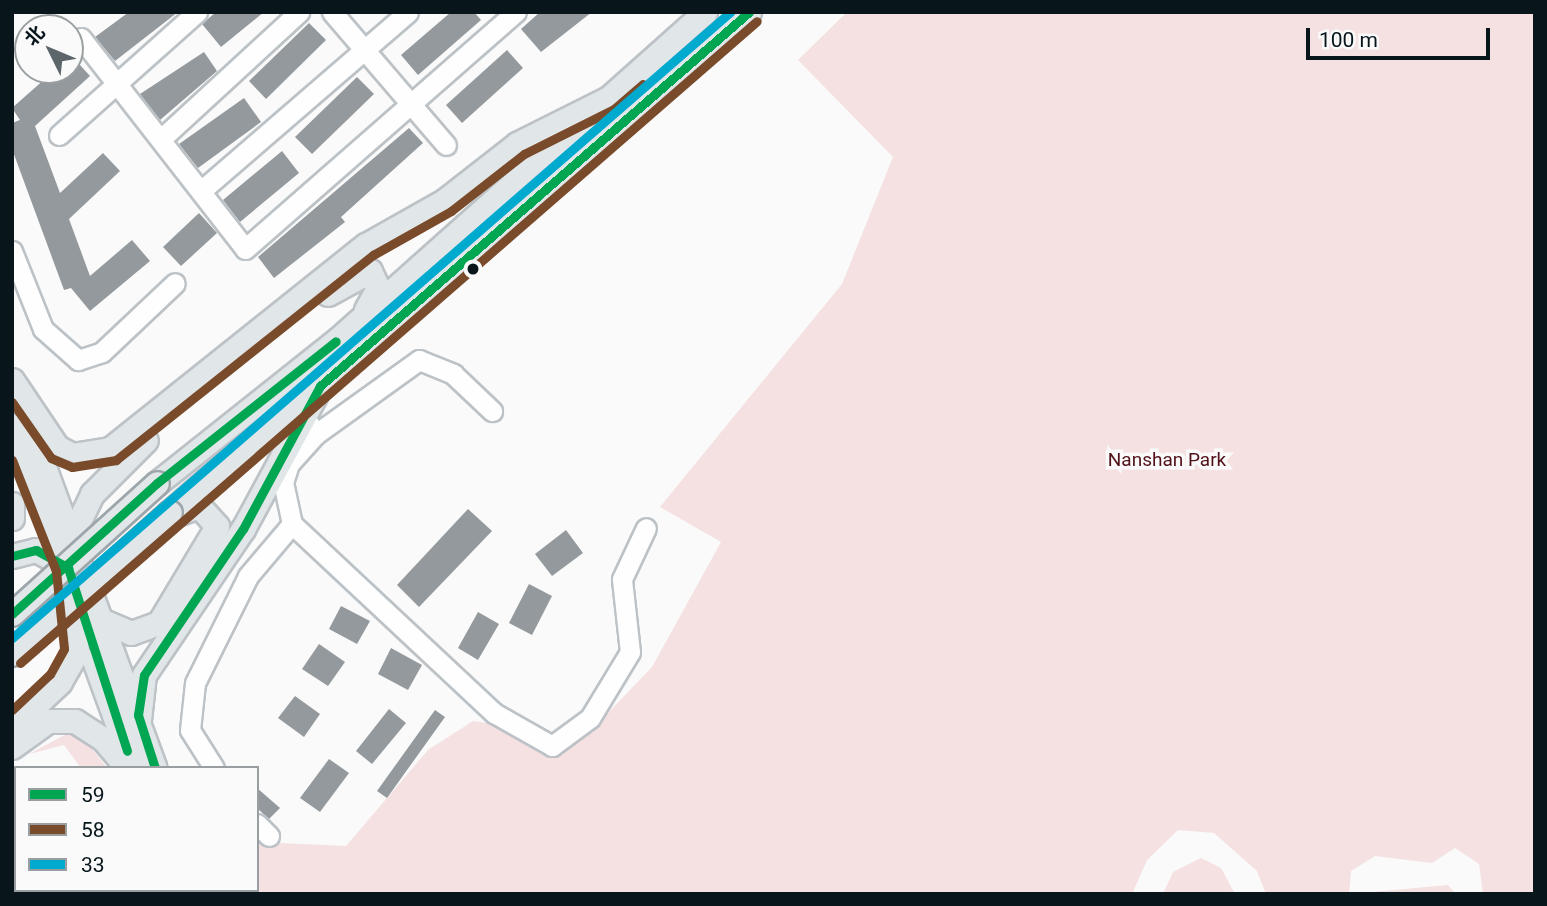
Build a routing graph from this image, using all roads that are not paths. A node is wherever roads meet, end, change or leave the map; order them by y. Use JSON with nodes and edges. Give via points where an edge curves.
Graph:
{"nodes":[{"id":1,"x":197,"y":12,"type":"edge"},
{"id":2,"x":299,"y":12,"type":"edge"},
{"id":3,"x":332,"y":12,"type":"edge"},
{"id":4,"x":408,"y":12,"type":"edge"},
{"id":5,"x":516,"y":12,"type":"edge"},
{"id":6,"x":705,"y":12,"type":"edge"},
{"id":7,"x":749,"y":12,"type":"edge"},
{"id":8,"x":84,"y":42,"type":"edge"},
{"id":9,"x":365,"y":50,"type":"junction"},
{"id":10,"x":117,"y":85,"type":"junction"},
{"id":11,"x":607,"y":99,"type":"junction"},
{"id":12,"x":413,"y":106,"type":"junction"},
{"id":13,"x":60,"y":135,"type":"dead end"},
{"id":14,"x":161,"y":139,"type":"junction"},
{"id":15,"x":446,"y":145,"type":"dead end"},
{"id":16,"x":202,"y":190,"type":"junction"},
{"id":17,"x":12,"y":251,"type":"edge"},
{"id":18,"x":175,"y":283,"type":"dead end"},
{"id":19,"x":337,"y":341,"type":"junction"},
{"id":20,"x":12,"y":382,"type":"edge"},
{"id":21,"x":320,"y":386,"type":"junction"},
{"id":22,"x":492,"y":411,"type":"dead end"},
{"id":23,"x":12,"y":426,"type":"edge"},
{"id":24,"x":311,"y":426,"type":"junction"},
{"id":25,"x":12,"y":504,"type":"edge"},
{"id":26,"x":12,"y":518,"type":"edge"},
{"id":27,"x":164,"y":518,"type":"junction"},
{"id":28,"x":292,"y":524,"type":"junction"},
{"id":29,"x":646,"y":528,"type":"dead end"},
{"id":30,"x":72,"y":536,"type":"junction"},
{"id":31,"x":12,"y":556,"type":"edge"},
{"id":32,"x":68,"y":568,"type":"junction"},
{"id":33,"x":12,"y":614,"type":"edge"},
{"id":34,"x":86,"y":614,"type":"junction"},
{"id":35,"x":12,"y":654,"type":"edge"},
{"id":36,"x":12,"y":727,"type":"edge"},
{"id":37,"x":140,"y":727,"type":"junction"},
{"id":38,"x":12,"y":747,"type":"edge"},
{"id":39,"x":125,"y":766,"type":"edge"},
{"id":40,"x":132,"y":766,"type":"edge"},
{"id":41,"x":154,"y":766,"type":"edge"},
{"id":42,"x":213,"y":766,"type":"edge"}],
"edges":[{"from":1,"to":10,"type":"street"},
{"from":2,"to":14,"type":"street"},
{"from":3,"to":9,"type":"street"},
{"from":4,"to":9,"type":"street"},
{"from":5,"to":12,"type":"street"},
{"from":6,"to":11,"type":"main road"},
{"from":7,"to":21,"type":"main road"},
{"from":8,"to":10,"type":"street"},
{"from":9,"to":12,"type":"street"},
{"from":9,"to":16,"type":"street"},
{"from":10,"to":13,"type":"street"},
{"from":10,"to":14,"type":"street"},
{"from":11,"to":19,"type":"main road"},
{"from":11,"to":20,"type":"main road","via":[[517,144],[444,201],[366,244],[110,449],[72,455],[57,447]]},
{"from":12,"to":15,"type":"street"},
{"from":12,"to":16,"type":"street","via":[[245,249]]},
{"from":14,"to":16,"type":"street"},
{"from":17,"to":18,"type":"street","via":[[43,329],[78,360],[102,352]]},
{"from":19,"to":30,"type":"main road","via":[[375,299],[378,283],[370,271],[341,284],[130,454],[92,494]]},
{"from":19,"to":33,"type":"main road","bridge":true,"via":[[157,483]]},
{"from":20,"to":30,"type":"main road"},
{"from":21,"to":24,"type":"main road"},
{"from":21,"to":27,"type":"main road"},
{"from":22,"to":24,"type":"street","via":[[453,374],[419,360]]},
{"from":23,"to":32,"type":"main road"},
{"from":24,"to":28,"type":"street","via":[[285,474]]},
{"from":24,"to":37,"type":"main road","via":[[275,461],[243,529],[144,675]]},
{"from":25,"to":26,"type":"main road"},
{"from":27,"to":34,"type":"main road","via":[[196,505],[210,512],[217,526],[153,629],[131,634]]},
{"from":27,"to":35,"type":"main road","bridge":true},
{"from":28,"to":29,"type":"street","via":[[494,713],[551,746],[590,718],[631,652],[622,579]]},
{"from":28,"to":42,"type":"street","via":[[243,583],[195,683],[190,730]]},
{"from":30,"to":34,"type":"main road"},
{"from":31,"to":32,"type":"main road","via":[[36,550]]},
{"from":32,"to":34,"type":"main road"},
{"from":34,"to":36,"type":"main road","via":[[73,665]]},
{"from":34,"to":37,"type":"main road"},
{"from":34,"to":40,"type":"main road"},
{"from":37,"to":41,"type":"main road"},
{"from":38,"to":39,"type":"main road","via":[[48,721],[75,721],[103,739]]}]}
